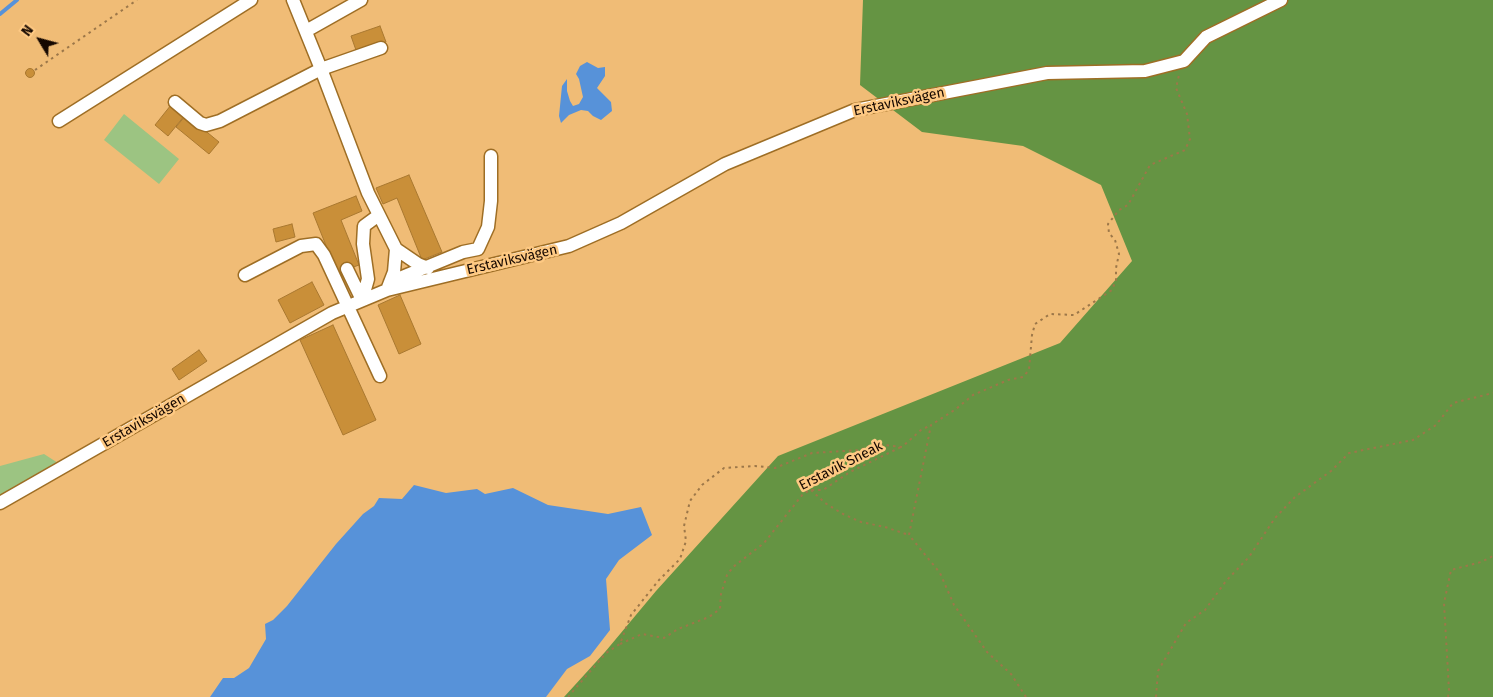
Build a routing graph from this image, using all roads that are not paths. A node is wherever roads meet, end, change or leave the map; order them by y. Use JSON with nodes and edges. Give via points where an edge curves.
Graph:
{"nodes":[{"id":1,"x":250,"y":0,"type":"edge"},
{"id":2,"x":293,"y":0,"type":"edge"},
{"id":3,"x":360,"y":0,"type":"edge"},
{"id":4,"x":1281,"y":0,"type":"edge"},
{"id":5,"x":306,"y":31,"type":"junction"},
{"id":6,"x":381,"y":48,"type":"dead end"},
{"id":7,"x":321,"y":70,"type":"junction"},
{"id":8,"x":175,"y":102,"type":"dead end"},
{"id":9,"x":59,"y":121,"type":"dead end"},
{"id":10,"x":491,"y":156,"type":"dead end"},
{"id":11,"x":379,"y":215,"type":"junction"},
{"id":12,"x":396,"y":249,"type":"junction"},
{"id":13,"x":424,"y":267,"type":"junction"},
{"id":14,"x":347,"y":269,"type":"dead end"},
{"id":15,"x":451,"y":274,"type":"junction"},
{"id":16,"x":245,"y":275,"type":"dead end"},
{"id":17,"x":388,"y":286,"type":"junction"},
{"id":18,"x":362,"y":300,"type":"junction"},
{"id":19,"x":347,"y":306,"type":"junction"},
{"id":20,"x":380,"y":376,"type":"dead end"},
{"id":21,"x":0,"y":503,"type":"edge"}],
"edges":[{"from":1,"to":9,"type":"street"},
{"from":2,"to":5,"type":"street"},
{"from":3,"to":5,"type":"street"},
{"from":4,"to":15,"type":"street","name":"Erstaviksvägen","via":[[1206,37],[1184,62],[1145,71],[1047,73],[854,110],[725,164],[622,223],[569,246]]},
{"from":5,"to":7,"type":"street"},
{"from":6,"to":7,"type":"street"},
{"from":7,"to":8,"type":"street","via":[[206,125]]},
{"from":7,"to":11,"type":"street"},
{"from":10,"to":13,"type":"street","via":[[488,228],[478,249]]},
{"from":11,"to":12,"type":"street"},
{"from":11,"to":18,"type":"street","via":[[364,226],[368,279]]},
{"from":12,"to":13,"type":"street"},
{"from":12,"to":17,"type":"street","via":[[394,272]]},
{"from":13,"to":15,"type":"street"},
{"from":13,"to":17,"type":"street"},
{"from":14,"to":18,"type":"street"},
{"from":15,"to":17,"type":"street","name":"Erstaviksvägen"},
{"from":16,"to":19,"type":"street","via":[[301,246],[316,244]]},
{"from":17,"to":18,"type":"street","name":"Erstaviksvägen"},
{"from":18,"to":19,"type":"street","name":"Erstaviksvägen"},
{"from":19,"to":20,"type":"street"},
{"from":19,"to":21,"type":"street","name":"Erstaviksvägen"}]}
